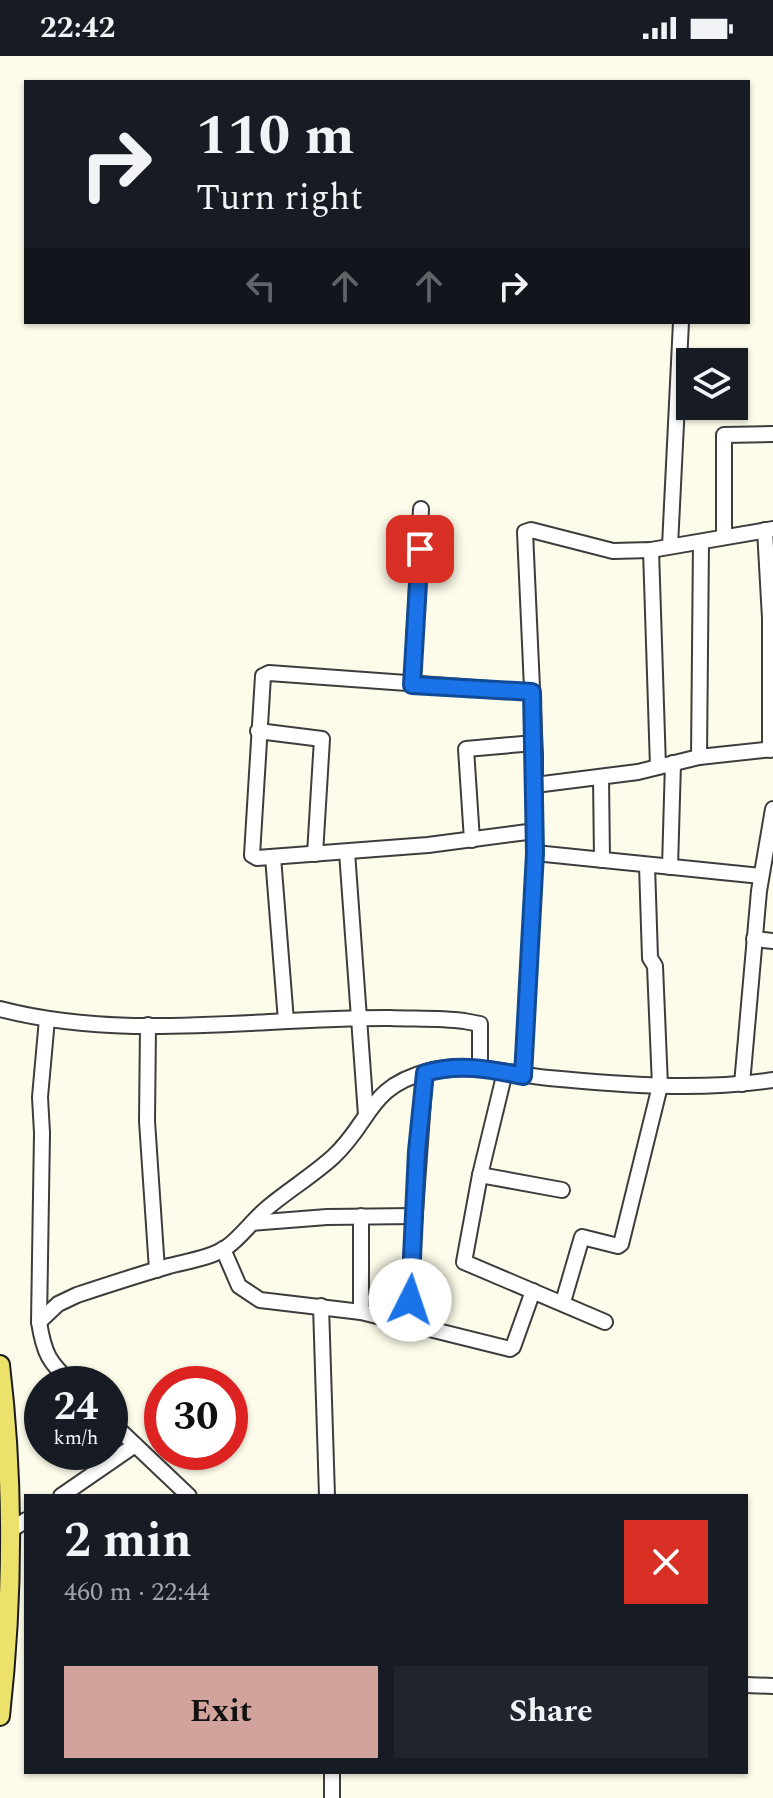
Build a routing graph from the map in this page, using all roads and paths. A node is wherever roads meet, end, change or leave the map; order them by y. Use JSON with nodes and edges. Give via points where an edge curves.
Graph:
{"nodes":[{"id":1,"x":681,"y":324,"type":"edge"},
{"id":2,"x":773,"y":434,"type":"edge"},
{"id":3,"x":421,"y":509,"type":"dead end"},
{"id":4,"x":769,"y":529,"type":"edge"},
{"id":5,"x":724,"y":537,"type":"junction"},
{"id":6,"x":701,"y":542,"type":"junction"},
{"id":7,"x":670,"y":546,"type":"junction"},
{"id":8,"x":651,"y":550,"type":"junction"},
{"id":9,"x":412,"y":685,"type":"junction"},
{"id":10,"x":532,"y":692,"type":"junction"},
{"id":11,"x":258,"y":731,"type":"junction"},
{"id":12,"x":534,"y":743,"type":"junction"},
{"id":13,"x":772,"y":750,"type":"edge"},
{"id":14,"x":699,"y":757,"type":"junction"},
{"id":15,"x":673,"y":763,"type":"junction"},
{"id":16,"x":658,"y":767,"type":"junction"},
{"id":17,"x":601,"y":777,"type":"junction"},
{"id":18,"x":535,"y":785,"type":"junction"},
{"id":19,"x":773,"y":809,"type":"edge"},
{"id":20,"x":535,"y":831,"type":"junction"},
{"id":21,"x":472,"y":840,"type":"junction"},
{"id":22,"x":347,"y":852,"type":"junction"},
{"id":23,"x":535,"y":853,"type":"junction"},
{"id":24,"x":315,"y":854,"type":"junction"},
{"id":25,"x":273,"y":857,"type":"junction"},
{"id":26,"x":602,"y":860,"type":"junction"},
{"id":27,"x":647,"y":865,"type":"junction"},
{"id":28,"x":670,"y":867,"type":"junction"},
{"id":29,"x":761,"y":876,"type":"junction"},
{"id":30,"x":754,"y":939,"type":"junction"},
{"id":31,"x":773,"y":941,"type":"edge"},
{"id":32,"x":0,"y":1009,"type":"edge"},
{"id":33,"x":359,"y":1018,"type":"junction"},
{"id":34,"x":47,"y":1019,"type":"junction"},
{"id":35,"x":286,"y":1021,"type":"junction"},
{"id":36,"x":148,"y":1025,"type":"junction"},
{"id":37,"x":480,"y":1068,"type":"junction"},
{"id":38,"x":505,"y":1072,"type":"junction"},
{"id":39,"x":425,"y":1073,"type":"junction"},
{"id":40,"x":523,"y":1076,"type":"junction"},
{"id":41,"x":773,"y":1080,"type":"edge"},
{"id":42,"x":742,"y":1084,"type":"junction"},
{"id":43,"x":660,"y":1086,"type":"junction"},
{"id":44,"x":366,"y":1115,"type":"junction"},
{"id":45,"x":480,"y":1175,"type":"junction"},
{"id":46,"x":562,"y":1190,"type":"dead end"},
{"id":47,"x":361,"y":1216,"type":"junction"},
{"id":48,"x":415,"y":1216,"type":"junction"},
{"id":49,"x":252,"y":1223,"type":"junction"},
{"id":50,"x":223,"y":1249,"type":"junction"},
{"id":51,"x":157,"y":1270,"type":"junction"},
{"id":52,"x":533,"y":1291,"type":"junction"},
{"id":53,"x":563,"y":1302,"type":"junction"},
{"id":54,"x":321,"y":1306,"type":"junction"},
{"id":55,"x":361,"y":1312,"type":"junction"},
{"id":56,"x":39,"y":1322,"type":"junction"},
{"id":57,"x":407,"y":1322,"type":"junction"},
{"id":58,"x":605,"y":1322,"type":"dead end"},
{"id":59,"x":0,"y":1365,"type":"edge"},
{"id":60,"x":53,"y":1366,"type":"edge"},
{"id":61,"x":128,"y":1438,"type":"edge"},
{"id":62,"x":135,"y":1445,"type":"junction"},
{"id":63,"x":64,"y":1494,"type":"edge"},
{"id":64,"x":187,"y":1494,"type":"edge"},
{"id":65,"x":327,"y":1494,"type":"edge"},
{"id":66,"x":18,"y":1525,"type":"edge"},
{"id":67,"x":748,"y":1685,"type":"edge"},
{"id":68,"x":773,"y":1686,"type":"edge"},
{"id":69,"x":0,"y":1716,"type":"edge"},
{"id":70,"x":332,"y":1774,"type":"edge"},
{"id":71,"x":332,"y":1798,"type":"edge"}],
"edges":[{"from":1,"to":7,"type":"street"},
{"from":2,"to":5,"type":"street","via":[[724,435]]},
{"from":3,"to":9,"type":"street"},
{"from":4,"to":5,"type":"street"},
{"from":4,"to":13,"type":"street"},
{"from":5,"to":6,"type":"street"},
{"from":6,"to":7,"type":"street"},
{"from":6,"to":14,"type":"street"},
{"from":7,"to":8,"type":"street"},
{"from":8,"to":10,"type":"street","via":[[613,551],[525,532]]},
{"from":8,"to":16,"type":"street"},
{"from":9,"to":10,"type":"street"},
{"from":9,"to":11,"type":"street","via":[[269,673],[261,682]]},
{"from":10,"to":12,"type":"street"},
{"from":11,"to":24,"type":"street","via":[[322,739]]},
{"from":11,"to":25,"type":"street","via":[[252,855]]},
{"from":12,"to":18,"type":"street"},
{"from":12,"to":21,"type":"street","via":[[466,749]]},
{"from":13,"to":14,"type":"street"},
{"from":14,"to":15,"type":"street"},
{"from":15,"to":16,"type":"street"},
{"from":15,"to":28,"type":"street"},
{"from":16,"to":17,"type":"street"},
{"from":17,"to":18,"type":"street"},
{"from":17,"to":26,"type":"street"},
{"from":18,"to":20,"type":"street"},
{"from":19,"to":29,"type":"street"},
{"from":20,"to":21,"type":"street"},
{"from":20,"to":23,"type":"street"},
{"from":21,"to":22,"type":"street"},
{"from":22,"to":24,"type":"street"},
{"from":22,"to":33,"type":"street"},
{"from":23,"to":26,"type":"street"},
{"from":23,"to":40,"type":"street"},
{"from":24,"to":25,"type":"street"},
{"from":25,"to":35,"type":"street"},
{"from":26,"to":27,"type":"street"},
{"from":27,"to":28,"type":"street"},
{"from":27,"to":43,"type":"street"},
{"from":28,"to":29,"type":"street"},
{"from":29,"to":30,"type":"street"},
{"from":30,"to":31,"type":"street"},
{"from":30,"to":42,"type":"street"},
{"from":32,"to":34,"type":"street"},
{"from":33,"to":35,"type":"street"},
{"from":33,"to":37,"type":"street","via":[[478,1023]]},
{"from":33,"to":44,"type":"street"},
{"from":34,"to":36,"type":"street"},
{"from":34,"to":56,"type":"street","via":[[40,1097]]},
{"from":35,"to":36,"type":"street"},
{"from":36,"to":51,"type":"street","via":[[147,1121]]},
{"from":37,"to":38,"type":"street"},
{"from":37,"to":39,"type":"street"},
{"from":38,"to":40,"type":"street"},
{"from":38,"to":45,"type":"street"},
{"from":39,"to":44,"type":"street","via":[[389,1088]]},
{"from":39,"to":48,"type":"street"},
{"from":40,"to":43,"type":"street"},
{"from":41,"to":42,"type":"street"},
{"from":42,"to":43,"type":"street"},
{"from":43,"to":53,"type":"street","via":[[621,1244],[580,1239]]},
{"from":44,"to":49,"type":"street","via":[[332,1159]]},
{"from":45,"to":46,"type":"street"},
{"from":45,"to":52,"type":"street","via":[[464,1262]]},
{"from":47,"to":48,"type":"street"},
{"from":47,"to":49,"type":"street"},
{"from":47,"to":55,"type":"street"},
{"from":48,"to":57,"type":"street"},
{"from":49,"to":50,"type":"street"},
{"from":50,"to":51,"type":"street"},
{"from":50,"to":54,"type":"street","via":[[239,1286],[249,1294],[260,1300]]},
{"from":51,"to":56,"type":"street","via":[[77,1295]]},
{"from":52,"to":53,"type":"street"},
{"from":52,"to":57,"type":"street","via":[[511,1350]]},
{"from":53,"to":58,"type":"street"},
{"from":54,"to":55,"type":"street"},
{"from":54,"to":65,"type":"street"},
{"from":55,"to":57,"type":"street"},
{"from":56,"to":60,"type":"street"},
{"from":59,"to":66,"type":"main road"},
{"from":61,"to":62,"type":"street"},
{"from":62,"to":63,"type":"street"},
{"from":62,"to":64,"type":"street"},
{"from":66,"to":69,"type":"main road"},
{"from":67,"to":68,"type":"street"},
{"from":70,"to":71,"type":"street"}]}
